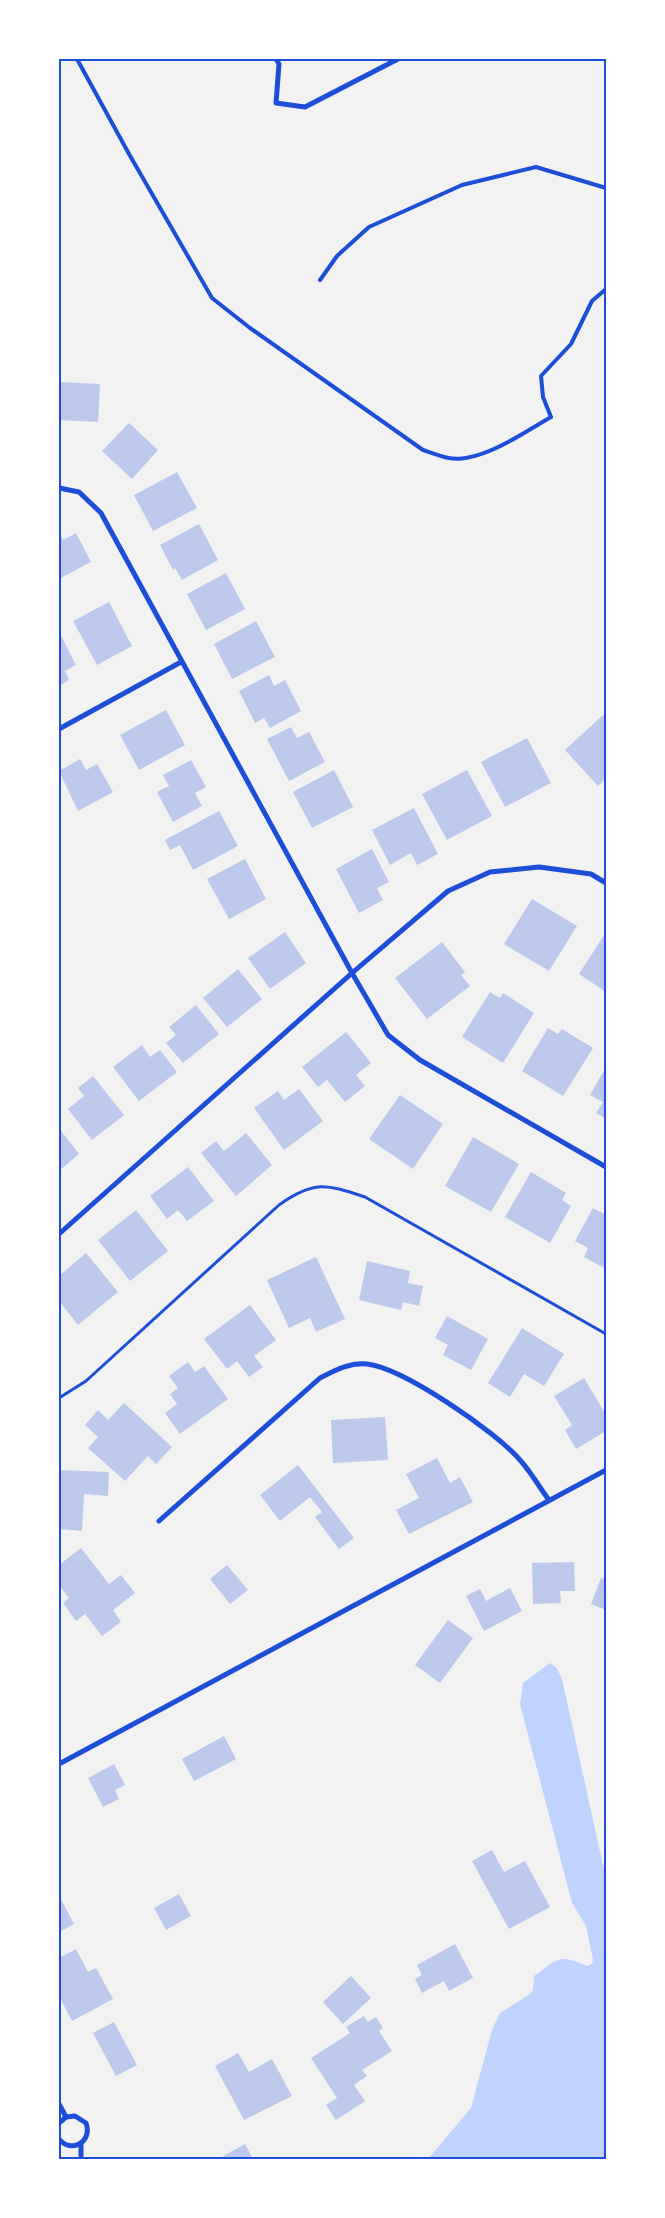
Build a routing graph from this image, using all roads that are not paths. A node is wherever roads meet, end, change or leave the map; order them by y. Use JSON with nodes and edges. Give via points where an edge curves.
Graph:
{"nodes":[{"id":1,"x":77,"y":59,"type":"edge"},
{"id":2,"x":276,"y":59,"type":"edge"},
{"id":3,"x":398,"y":59,"type":"edge"},
{"id":4,"x":606,"y":188,"type":"edge"},
{"id":5,"x":320,"y":280,"type":"dead end"},
{"id":6,"x":606,"y":289,"type":"edge"},
{"id":7,"x":59,"y":488,"type":"edge"},
{"id":8,"x":182,"y":662,"type":"junction"},
{"id":9,"x":59,"y":728,"type":"edge"},
{"id":10,"x":606,"y":883,"type":"edge"},
{"id":11,"x":352,"y":973,"type":"junction"},
{"id":12,"x":606,"y":1167,"type":"edge"},
{"id":13,"x":59,"y":1234,"type":"edge"},
{"id":14,"x":606,"y":1470,"type":"edge"},
{"id":15,"x":549,"y":1500,"type":"junction"},
{"id":16,"x":158,"y":1521,"type":"dead end"},
{"id":17,"x":59,"y":1764,"type":"edge"},
{"id":18,"x":59,"y":2104,"type":"edge"},
{"id":19,"x":66,"y":2117,"type":"junction"},
{"id":20,"x":59,"y":2123,"type":"edge"},
{"id":21,"x":59,"y":2138,"type":"edge"},
{"id":22,"x":80,"y":2144,"type":"junction"},
{"id":23,"x":81,"y":2159,"type":"edge"}],
"edges":[{"from":1,"to":6,"type":"lane","via":[[212,298],[424,450],[446,458],[465,458],[492,449],[551,417],[543,397],[541,376],[571,344],[592,301]]},
{"from":2,"to":3,"type":"street","via":[[279,64],[276,103],[305,107]]},
{"from":4,"to":5,"type":"lane","via":[[536,167],[462,185],[369,227],[337,256]]},
{"from":7,"to":8,"type":"street","via":[[79,492],[101,513]]},
{"from":8,"to":9,"type":"street"},
{"from":8,"to":11,"type":"street"},
{"from":10,"to":11,"type":"street","via":[[591,874],[539,867],[490,872],[448,891]]},
{"from":11,"to":12,"type":"street","via":[[388,1035],[420,1060]]},
{"from":11,"to":13,"type":"street"},
{"from":14,"to":15,"type":"street"},
{"from":15,"to":16,"type":"street","via":[[520,1460],[483,1426],[397,1373],[366,1363],[342,1367],[320,1378]]},
{"from":15,"to":17,"type":"street"},
{"from":18,"to":19,"type":"street"},
{"from":19,"to":20,"type":"street"},
{"from":19,"to":22,"type":"street","via":[[79,2117],[86,2123],[86,2137]]},
{"from":21,"to":22,"type":"street","via":[[66,2145]]},
{"from":22,"to":23,"type":"street"}]}
